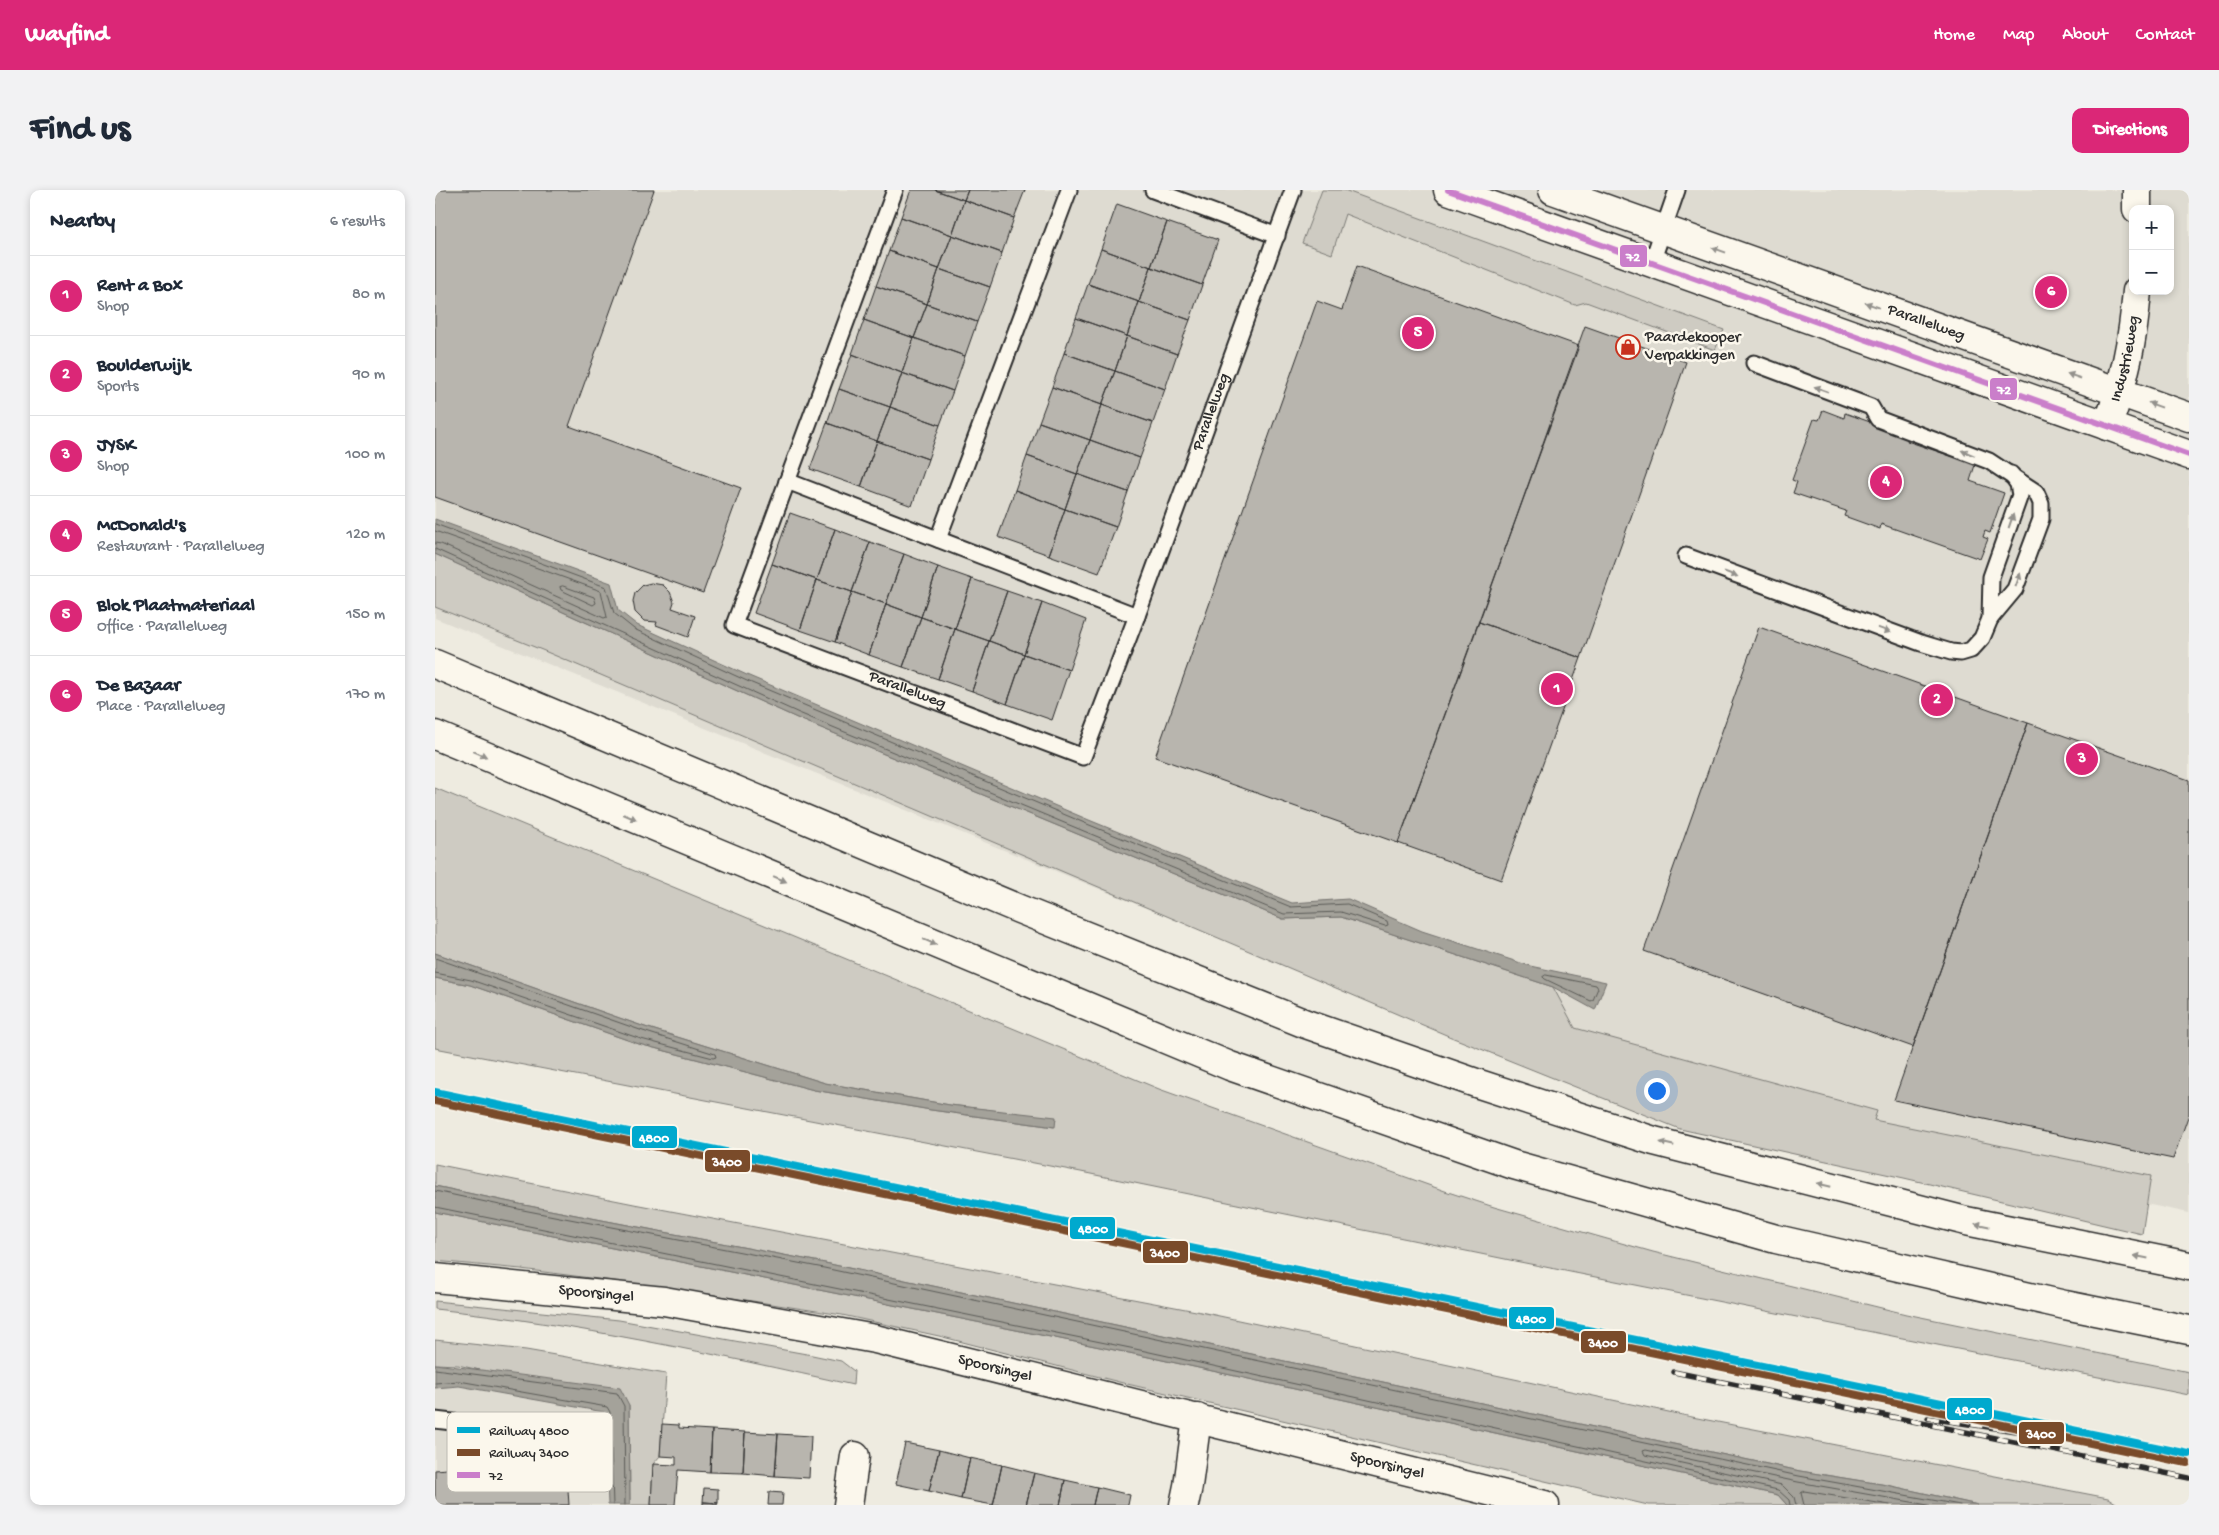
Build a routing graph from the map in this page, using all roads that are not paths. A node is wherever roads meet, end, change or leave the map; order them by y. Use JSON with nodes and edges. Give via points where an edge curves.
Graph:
{"nodes":[{"id":1,"x":895,"y":190,"type":"edge"},
{"id":2,"x":1069,"y":190,"type":"edge"},
{"id":3,"x":1153,"y":190,"type":"edge"},
{"id":4,"x":1293,"y":190,"type":"edge"},
{"id":5,"x":1448,"y":190,"type":"edge"},
{"id":6,"x":1553,"y":190,"type":"edge"},
{"id":7,"x":1677,"y":190,"type":"edge"},
{"id":8,"x":2137,"y":190,"type":"edge"},
{"id":9,"x":2137,"y":205,"type":"edge"},
{"id":10,"x":1663,"y":230,"type":"junction"},
{"id":11,"x":1277,"y":236,"type":"junction"},
{"id":12,"x":1652,"y":262,"type":"junction"},
{"id":13,"x":2136,"y":295,"type":"edge"},
{"id":14,"x":1754,"y":363,"type":"dead end"},
{"id":15,"x":2120,"y":392,"type":"junction"},
{"id":16,"x":2189,"y":417,"type":"edge"},
{"id":17,"x":2107,"y":426,"type":"junction"},
{"id":18,"x":2189,"y":455,"type":"edge"},
{"id":19,"x":2011,"y":474,"type":"junction"},
{"id":20,"x":787,"y":481,"type":"junction"},
{"id":21,"x":938,"y":539,"type":"junction"},
{"id":22,"x":1686,"y":556,"type":"dead end"},
{"id":23,"x":1137,"y":616,"type":"junction"},
{"id":24,"x":1990,"y":619,"type":"junction"},
{"id":25,"x":435,"y":664,"type":"edge"},
{"id":26,"x":435,"y":735,"type":"edge"},
{"id":27,"x":2189,"y":1266,"type":"edge"},
{"id":28,"x":435,"y":1278,"type":"edge"},
{"id":29,"x":2189,"y":1330,"type":"edge"},
{"id":30,"x":1197,"y":1418,"type":"junction"},
{"id":31,"x":855,"y":1456,"type":"dead end"},
{"id":32,"x":848,"y":1505,"type":"edge"},
{"id":33,"x":1184,"y":1505,"type":"edge"},
{"id":34,"x":1545,"y":1505,"type":"edge"}],
"edges":[{"from":1,"to":20,"type":"lane","name":"Parallelweg"},
{"from":2,"to":21,"type":"lane"},
{"from":3,"to":11,"type":"lane"},
{"from":4,"to":11,"type":"lane","name":"Parallelweg"},
{"from":5,"to":12,"type":"main road"},
{"from":6,"to":10,"type":"main road","name":"Parallelweg"},
{"from":7,"to":10,"type":"lane"},
{"from":8,"to":9,"type":"main road"},
{"from":10,"to":12,"type":"lane"},
{"from":15,"to":10,"type":"main road","name":"Parallelweg","one_way":true},
{"from":11,"to":23,"type":"lane","name":"Parallelweg"},
{"from":12,"to":17,"type":"main road"},
{"from":13,"to":15,"type":"main road","name":"Industrieweg"},
{"from":19,"to":14,"type":"lane","one_way":true,"via":[[1989,461],[1879,419],[1871,407]]},
{"from":16,"to":15,"type":"main road","name":"Parallelweg","one_way":true},
{"from":15,"to":17,"type":"main road","name":"Industrieweg"},
{"from":17,"to":18,"type":"main road"},
{"from":24,"to":19,"type":"lane","one_way":true,"via":[[1991,577],[2020,494],[2019,484]]},
{"from":24,"to":19,"type":"lane","one_way":true,"via":[[2015,589],[2041,519],[2041,503],[2036,492]]},
{"from":20,"to":21,"type":"lane"},
{"from":20,"to":23,"type":"lane","name":"Parallelweg","via":[[734,625],[1083,757]]},
{"from":21,"to":23,"type":"lane"},
{"from":22,"to":24,"type":"lane","one_way":true,"via":[[1951,652],[1971,650],[1982,638]]},
{"from":27,"to":25,"type":"main road","one_way":true,"via":[[1966,1221],[1655,1141],[1476,1083],[1306,1024],[1028,913]]},
{"from":26,"to":29,"type":"main road","one_way":true,"via":[[1230,1066],[1514,1165],[1776,1239]]},
{"from":28,"to":30,"type":"main road","name":"Spoorsingel","via":[[665,1301],[875,1338]]},
{"from":30,"to":33,"type":"main road"},
{"from":30,"to":34,"type":"main road","name":"Spoorsingel"},
{"from":31,"to":32,"type":"main road"}]}
